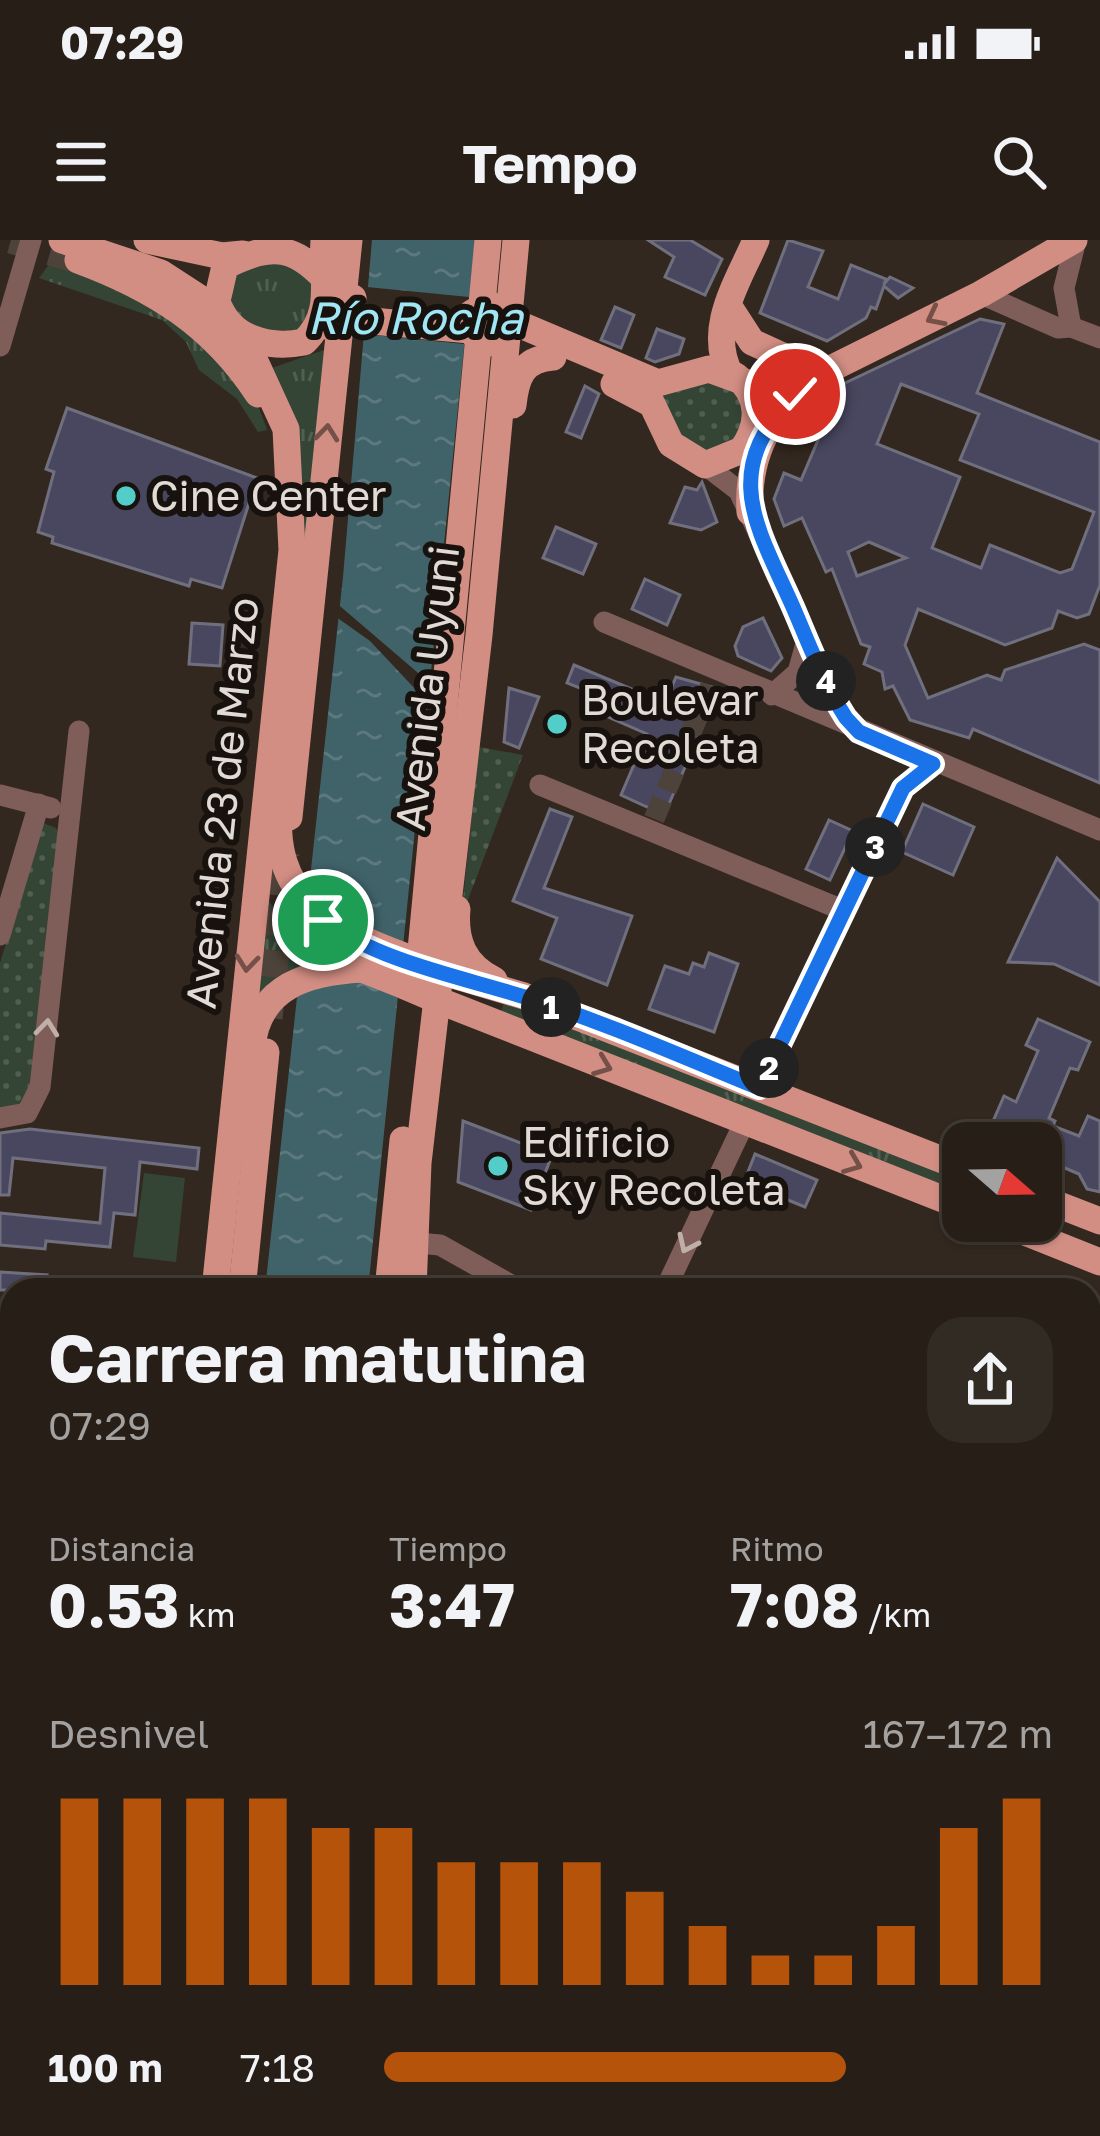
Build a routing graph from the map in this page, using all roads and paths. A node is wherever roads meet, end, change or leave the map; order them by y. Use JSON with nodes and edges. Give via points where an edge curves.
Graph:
{"nodes":[{"id":1,"x":31,"y":240,"type":"edge"},
{"id":2,"x":147,"y":240,"type":"edge"},
{"id":3,"x":488,"y":240,"type":"edge"},
{"id":4,"x":501,"y":240,"type":"edge"},
{"id":5,"x":516,"y":240,"type":"edge"},
{"id":6,"x":531,"y":240,"type":"edge"},
{"id":7,"x":756,"y":240,"type":"edge"},
{"id":8,"x":1075,"y":240,"type":"edge"},
{"id":9,"x":70,"y":250,"type":"edge"},
{"id":10,"x":243,"y":254,"type":"junction"},
{"id":11,"x":341,"y":279,"type":"edge"},
{"id":12,"x":981,"y":294,"type":"junction"},
{"id":13,"x":728,"y":304,"type":"junction"},
{"id":14,"x":221,"y":313,"type":"junction"},
{"id":15,"x":488,"y":325,"type":"junction"},
{"id":16,"x":1071,"y":327,"type":"junction"},
{"id":17,"x":244,"y":334,"type":"junction"},
{"id":18,"x":1100,"y":338,"type":"edge"},
{"id":19,"x":304,"y":342,"type":"junction"},
{"id":20,"x":0,"y":346,"type":"edge"},
{"id":21,"x":550,"y":346,"type":"junction"},
{"id":22,"x":733,"y":375,"type":"junction"},
{"id":23,"x":815,"y":379,"type":"junction"},
{"id":24,"x":648,"y":389,"type":"junction"},
{"id":25,"x":288,"y":456,"type":"junction"},
{"id":26,"x":705,"y":464,"type":"junction"},
{"id":27,"x":750,"y":512,"type":"junction"},
{"id":28,"x":313,"y":577,"type":"junction"},
{"id":29,"x":604,"y":622,"type":"dead end"},
{"id":30,"x":467,"y":634,"type":"junction"},
{"id":31,"x":807,"y":639,"type":"junction"},
{"id":32,"x":772,"y":695,"type":"junction"},
{"id":33,"x":79,"y":731,"type":"dead end"},
{"id":34,"x":859,"y":732,"type":"junction"},
{"id":35,"x":933,"y":764,"type":"junction"},
{"id":36,"x":461,"y":777,"type":"junction"},
{"id":37,"x":540,"y":785,"type":"dead end"},
{"id":38,"x":0,"y":795,"type":"edge"},
{"id":39,"x":39,"y":805,"type":"junction"},
{"id":40,"x":70,"y":812,"type":"junction"},
{"id":41,"x":289,"y":817,"type":"dead end"},
{"id":42,"x":1100,"y":830,"type":"edge"},
{"id":43,"x":260,"y":847,"type":"junction"},
{"id":44,"x":845,"y":911,"type":"junction"},
{"id":45,"x":307,"y":915,"type":"junction"},
{"id":46,"x":0,"y":935,"type":"edge"},
{"id":47,"x":362,"y":969,"type":"junction"},
{"id":48,"x":450,"y":995,"type":"junction"},
{"id":49,"x":514,"y":999,"type":"junction"},
{"id":50,"x":266,"y":1052,"type":"tunnel mouth"},
{"id":51,"x":759,"y":1088,"type":"junction"},
{"id":52,"x":0,"y":1118,"type":"edge"},
{"id":53,"x":745,"y":1121,"type":"junction"},
{"id":54,"x":942,"y":1160,"type":"edge"},
{"id":55,"x":942,"y":1200,"type":"edge"},
{"id":56,"x":1062,"y":1207,"type":"edge"},
{"id":57,"x":1100,"y":1222,"type":"edge"},
{"id":58,"x":418,"y":1237,"type":"junction"},
{"id":59,"x":1050,"y":1242,"type":"edge"},
{"id":60,"x":1100,"y":1262,"type":"edge"},
{"id":61,"x":216,"y":1278,"type":"edge"},
{"id":62,"x":229,"y":1278,"type":"edge"},
{"id":63,"x":243,"y":1278,"type":"edge"},
{"id":64,"x":389,"y":1278,"type":"edge"},
{"id":65,"x":414,"y":1278,"type":"edge"},
{"id":66,"x":499,"y":1278,"type":"edge"},
{"id":67,"x":671,"y":1278,"type":"edge"}],
"edges":[{"from":1,"to":20,"type":"street"},
{"from":2,"to":10,"type":"main road"},
{"from":3,"to":30,"type":"main road","name":"Avenida Uyuni","via":[[454,571]]},
{"from":4,"to":15,"type":"main road","bridge":true},
{"from":5,"to":30,"type":"main road","name":"Avenida Uyuni"},
{"from":6,"to":21,"type":"main road","via":[[529,302]]},
{"from":7,"to":13,"type":"main road"},
{"from":8,"to":12,"type":"main road"},
{"from":8,"to":16,"type":"street","via":[[1064,288]]},
{"from":9,"to":14,"type":"main road","via":[[160,273]]},
{"from":9,"to":25,"type":"main road","via":[[199,323],[249,380]]},
{"from":10,"to":11,"type":"main road","via":[[280,247]]},
{"from":10,"to":14,"type":"main road","via":[[219,277]]},
{"from":11,"to":15,"type":"main road"},
{"from":11,"to":19,"type":"main road"},
{"from":11,"to":19,"type":"main road"},
{"from":28,"to":11,"type":"main road","name":"Avenida 23 de Marzo","one_way":true},
{"from":12,"to":16,"type":"street"},
{"from":12,"to":23,"type":"main road","one_way":true},
{"from":13,"to":22,"type":"main road","via":[[720,344]]},
{"from":13,"to":23,"type":"main road","via":[[752,342]]},
{"from":14,"to":17,"type":"main road"},
{"from":15,"to":21,"type":"main road"},
{"from":15,"to":30,"type":"main road","bridge":true},
{"from":16,"to":18,"type":"street"},
{"from":17,"to":19,"type":"main road","via":[[262,344]]},
{"from":17,"to":25,"type":"main road","name":"Avenida 23 de Marzo","via":[[281,410]]},
{"from":21,"to":24,"type":"main road"},
{"from":21,"to":30,"type":"main road","via":[[516,383],[494,573]]},
{"from":22,"to":23,"type":"main road","via":[[772,389]]},
{"from":22,"to":24,"type":"main road","via":[[709,369]]},
{"from":22,"to":26,"type":"main road","via":[[753,399],[754,426],[742,450]]},
{"from":23,"to":27,"type":"main road","via":[[764,435]]},
{"from":24,"to":26,"type":"main road","via":[[670,444]]},
{"from":25,"to":43,"type":"main road","name":"Avenida 23 de Marzo","via":[[292,550]]},
{"from":26,"to":27,"type":"street","via":[[739,491]]},
{"from":27,"to":31,"type":"street"},
{"from":28,"to":41,"type":"main road","name":"Avenida 23 de Marzo"},
{"from":28,"to":45,"type":"main road","via":[[278,813],[283,858]]},
{"from":29,"to":32,"type":"street","via":[[714,678]]},
{"from":30,"to":36,"type":"main road","name":"Avenida Uyuni"},
{"from":30,"to":64,"type":"main road","name":"Avenida Uyuni"},
{"from":31,"to":32,"type":"street","via":[[797,672]]},
{"from":31,"to":34,"type":"street"},
{"from":32,"to":34,"type":"street"},
{"from":33,"to":40,"type":"street"},
{"from":34,"to":35,"type":"street"},
{"from":35,"to":42,"type":"street"},
{"from":35,"to":44,"type":"street","via":[[903,788]]},
{"from":36,"to":49,"type":"main road","via":[[469,802],[456,934],[477,970]]},
{"from":36,"to":58,"type":"main road","name":"Avenida Uyuni","via":[[418,1163]]},
{"from":37,"to":44,"type":"street","via":[[652,824]]},
{"from":38,"to":39,"type":"street"},
{"from":39,"to":40,"type":"street"},
{"from":39,"to":46,"type":"street"},
{"from":52,"to":40,"type":"street","one_way":true,"via":[[27,1113],[40,1087]]},
{"from":43,"to":45,"type":"main road","via":[[274,882]]},
{"from":43,"to":61,"type":"main road","name":"Avenida 23 de Marzo","one_way":true},
{"from":44,"to":51,"type":"street"},
{"from":45,"to":47,"type":"main road"},
{"from":45,"to":48,"type":"main road","bridge":true},
{"from":47,"to":48,"type":"main road","bridge":true},
{"from":47,"to":62,"type":"main road","via":[[301,977],[266,1005],[254,1030]]},
{"from":48,"to":49,"type":"main road"},
{"from":48,"to":53,"type":"main road","one_way":true},
{"from":48,"to":58,"type":"main road"},
{"from":49,"to":51,"type":"main road"},
{"from":50,"to":63,"type":"main road","name":"Avenida 23 de Marzo"},
{"from":51,"to":54,"type":"main road"},
{"from":53,"to":55,"type":"main road","one_way":true},
{"from":53,"to":67,"type":"street","one_way":true},
{"from":56,"to":57,"type":"main road"},
{"from":58,"to":65,"type":"main road","name":"Avenida Uyuni"},
{"from":58,"to":66,"type":"street"},
{"from":59,"to":60,"type":"main road"}]}
